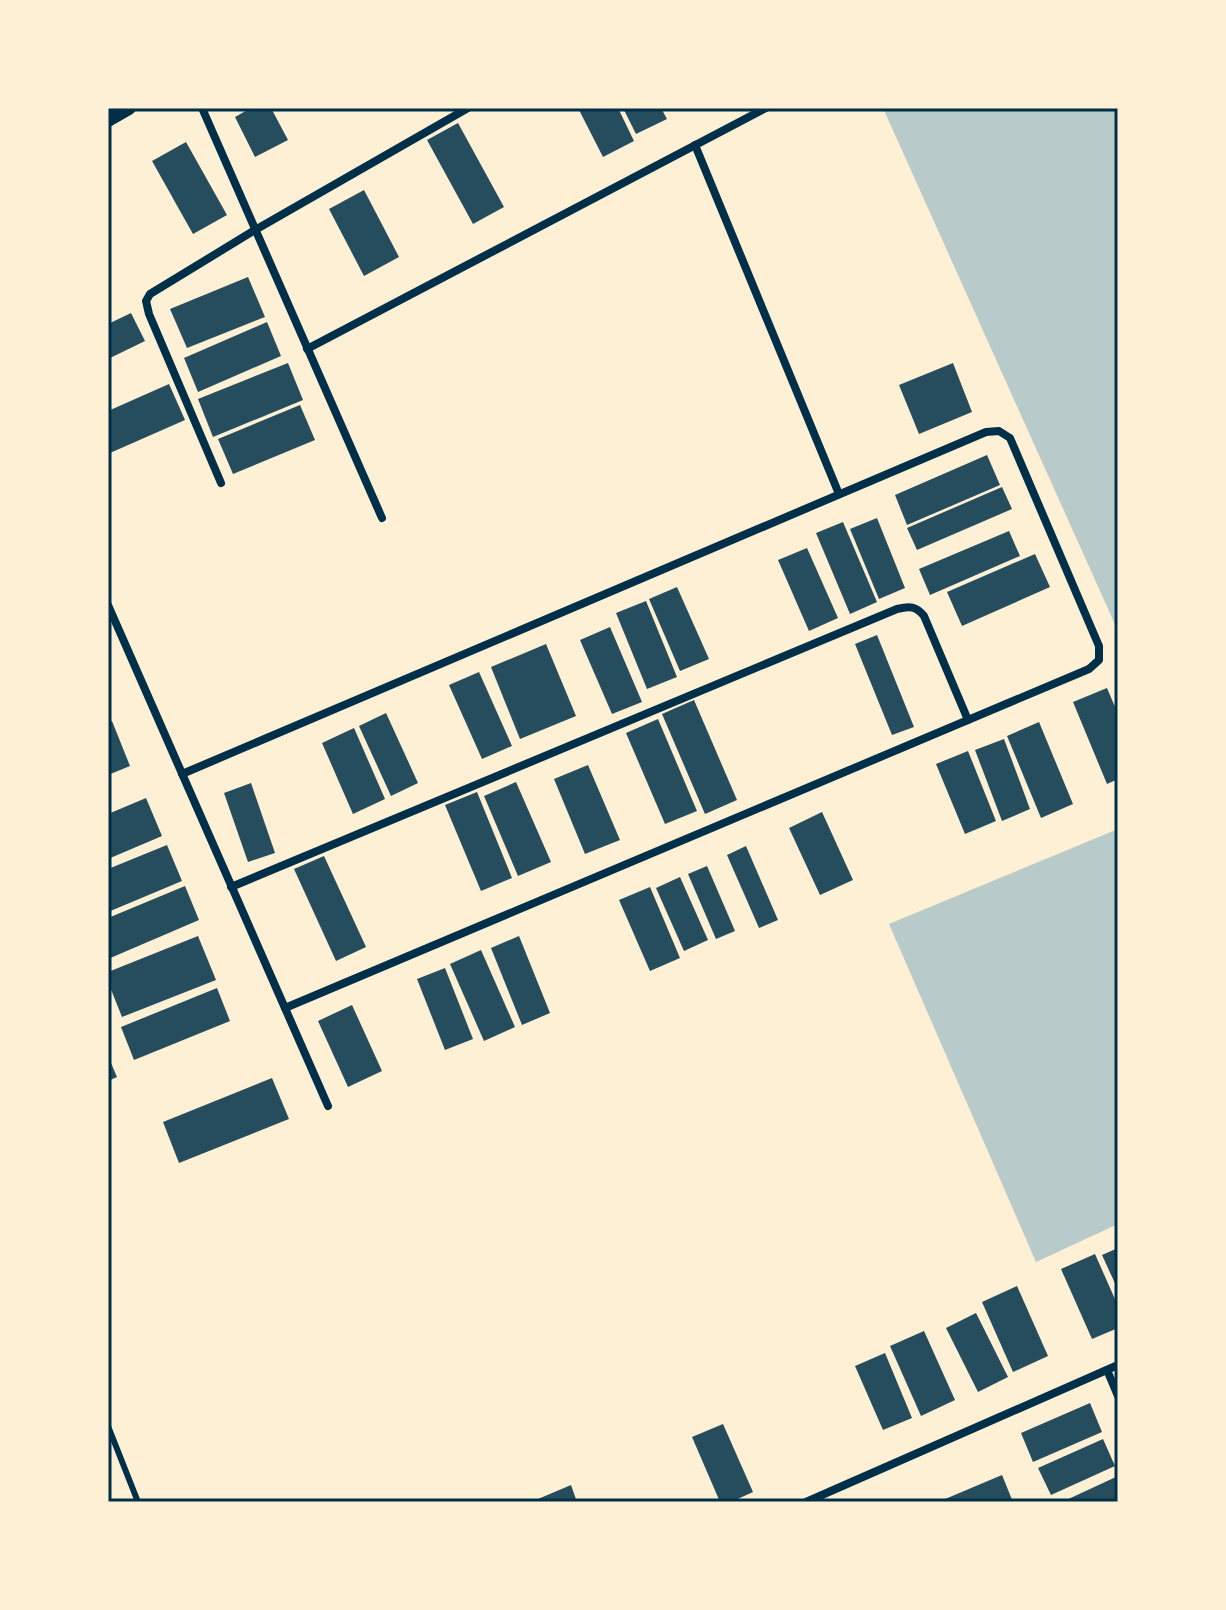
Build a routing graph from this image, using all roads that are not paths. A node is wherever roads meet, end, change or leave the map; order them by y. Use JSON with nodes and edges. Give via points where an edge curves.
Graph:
{"nodes":[{"id":1,"x":129,"y":108,"type":"edge"},
{"id":2,"x":202,"y":108,"type":"edge"},
{"id":3,"x":468,"y":108,"type":"edge"},
{"id":4,"x":766,"y":108,"type":"edge"},
{"id":5,"x":108,"y":120,"type":"edge"},
{"id":6,"x":695,"y":145,"type":"junction"},
{"id":7,"x":255,"y":230,"type":"junction"},
{"id":8,"x":307,"y":349,"type":"junction"},
{"id":9,"x":221,"y":483,"type":"dead end"},
{"id":10,"x":839,"y":494,"type":"junction"},
{"id":11,"x":382,"y":518,"type":"dead end"},
{"id":12,"x":108,"y":605,"type":"edge"},
{"id":13,"x":968,"y":720,"type":"junction"},
{"id":14,"x":182,"y":774,"type":"junction"},
{"id":15,"x":231,"y":887,"type":"junction"},
{"id":16,"x":285,"y":1008,"type":"junction"},
{"id":17,"x":328,"y":1106,"type":"dead end"},
{"id":18,"x":1118,"y":1365,"type":"edge"},
{"id":19,"x":1107,"y":1370,"type":"junction"},
{"id":20,"x":1118,"y":1396,"type":"edge"},
{"id":21,"x":108,"y":1426,"type":"edge"},
{"id":22,"x":138,"y":1502,"type":"edge"},
{"id":23,"x":806,"y":1502,"type":"edge"}],
"edges":[{"from":1,"to":5,"type":"street"},
{"from":2,"to":7,"type":"street"},
{"from":3,"to":7,"type":"street"},
{"from":4,"to":6,"type":"street"},
{"from":6,"to":8,"type":"street"},
{"from":6,"to":10,"type":"street"},
{"from":7,"to":8,"type":"street"},
{"from":7,"to":9,"type":"street","via":[[146,301]]},
{"from":8,"to":11,"type":"street"},
{"from":10,"to":13,"type":"street","via":[[986,432],[999,431],[1010,438],[1099,646],[1099,660],[1089,669]]},
{"from":10,"to":14,"type":"street"},
{"from":12,"to":14,"type":"street"},
{"from":13,"to":15,"type":"street","via":[[924,616],[910,606]]},
{"from":13,"to":16,"type":"street"},
{"from":14,"to":15,"type":"street"},
{"from":15,"to":16,"type":"street"},
{"from":16,"to":17,"type":"street"},
{"from":18,"to":19,"type":"street"},
{"from":19,"to":20,"type":"street"},
{"from":19,"to":23,"type":"street"},
{"from":21,"to":22,"type":"lane"}]}
